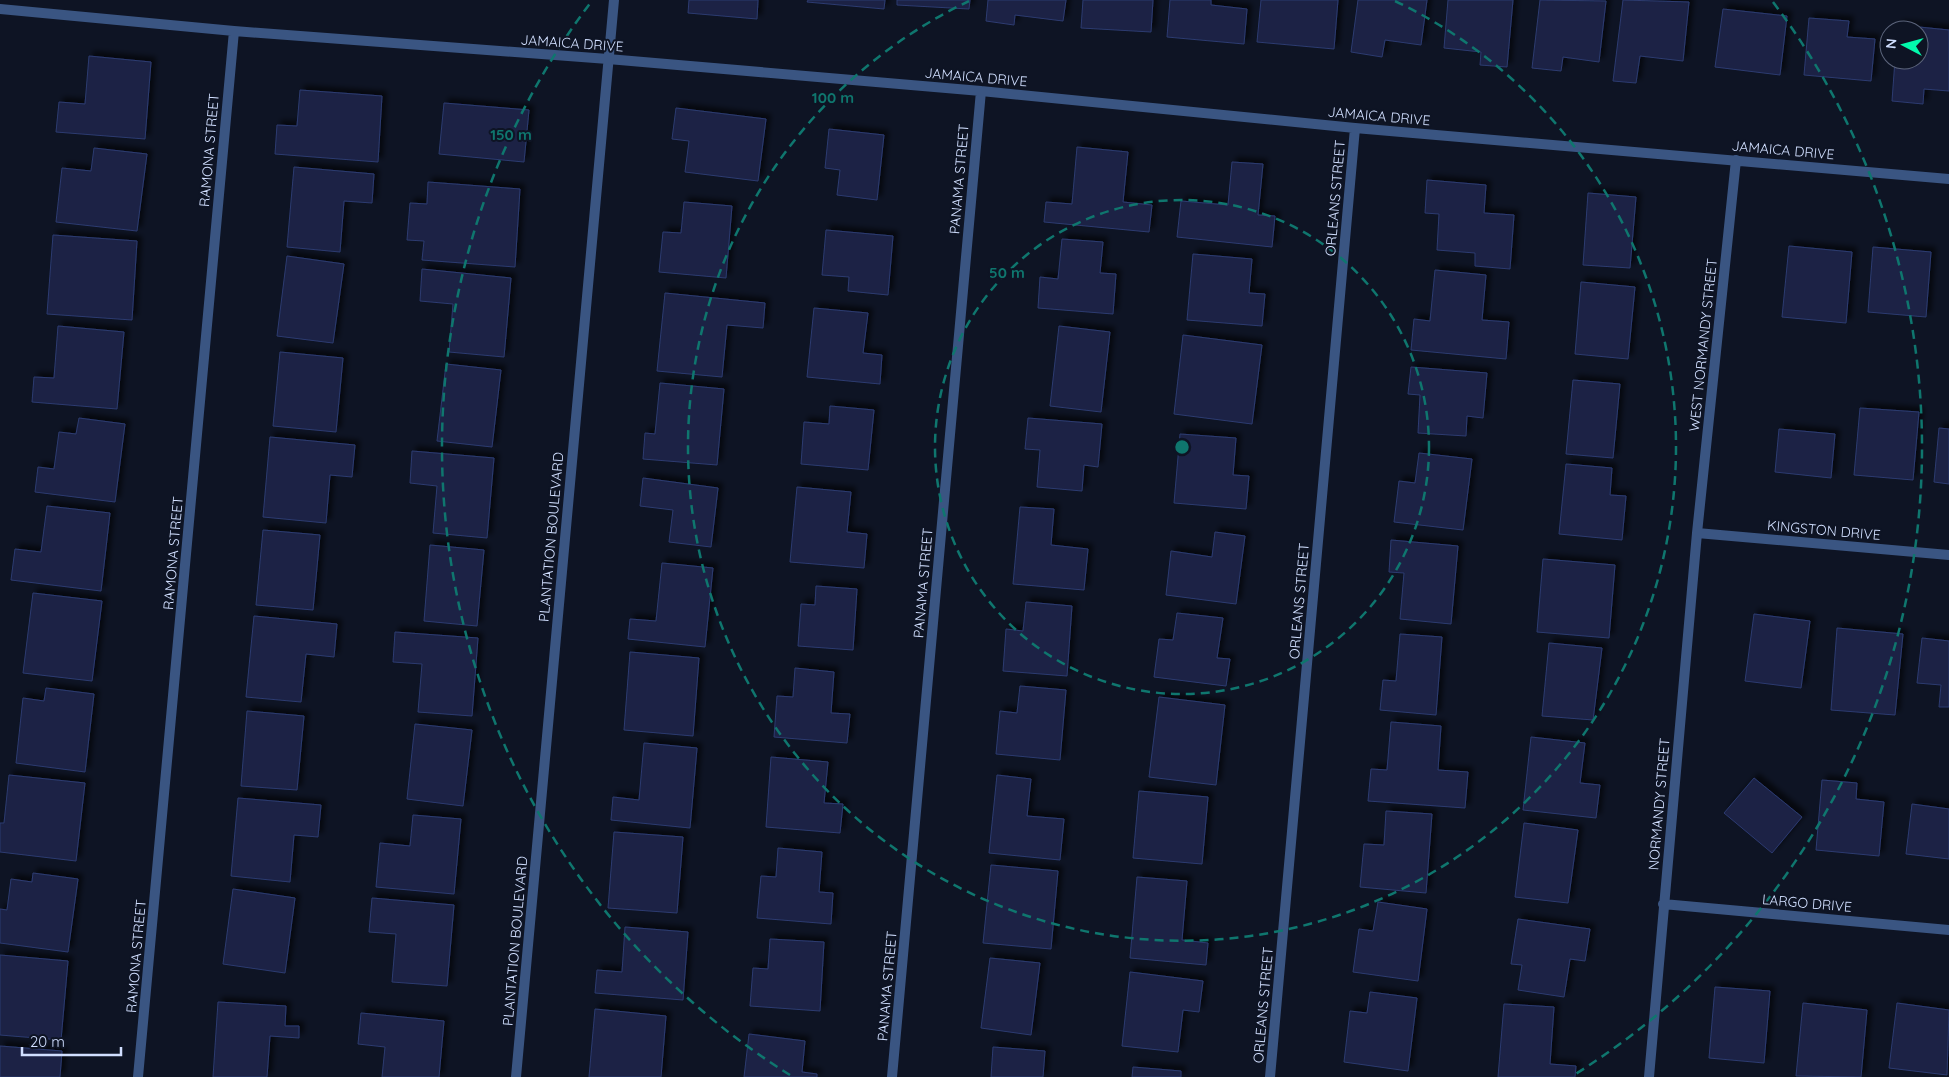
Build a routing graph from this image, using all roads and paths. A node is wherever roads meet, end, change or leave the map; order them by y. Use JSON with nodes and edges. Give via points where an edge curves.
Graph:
{"nodes":[{"id":1,"x":614,"y":0,"type":"edge"},
{"id":2,"x":0,"y":9,"type":"edge"},
{"id":3,"x":234,"y":31,"type":"junction"},
{"id":4,"x":608,"y":59,"type":"junction"},
{"id":5,"x":981,"y":91,"type":"junction"},
{"id":6,"x":1355,"y":128,"type":"junction"},
{"id":7,"x":1736,"y":160,"type":"junction"},
{"id":8,"x":1949,"y":178,"type":"edge"},
{"id":9,"x":1697,"y":533,"type":"junction"},
{"id":10,"x":1949,"y":555,"type":"edge"},
{"id":11,"x":1663,"y":904,"type":"junction"},
{"id":12,"x":1949,"y":930,"type":"edge"},
{"id":13,"x":138,"y":1077,"type":"edge"},
{"id":14,"x":516,"y":1077,"type":"edge"},
{"id":15,"x":892,"y":1077,"type":"edge"},
{"id":16,"x":1270,"y":1077,"type":"edge"},
{"id":17,"x":1649,"y":1077,"type":"edge"}],
"edges":[{"from":1,"to":4,"type":"street","name":"PLANTATION BOULEVARD"},
{"from":2,"to":3,"type":"street","name":"JAMAICA DRIVE"},
{"from":3,"to":4,"type":"street","name":"JAMAICA DRIVE"},
{"from":3,"to":13,"type":"street","name":"RAMONA STREET"},
{"from":4,"to":5,"type":"street","name":"JAMAICA DRIVE"},
{"from":4,"to":14,"type":"street","name":"PLANTATION BOULEVARD"},
{"from":5,"to":6,"type":"street","name":"JAMAICA DRIVE"},
{"from":5,"to":15,"type":"street","name":"PANAMA STREET"},
{"from":6,"to":7,"type":"street","name":"JAMAICA DRIVE"},
{"from":6,"to":16,"type":"street","name":"ORLEANS STREET"},
{"from":7,"to":8,"type":"street","name":"JAMAICA DRIVE"},
{"from":7,"to":9,"type":"street","name":"WEST NORMANDY STREET"},
{"from":9,"to":10,"type":"street","name":"KINGSTON DRIVE"},
{"from":9,"to":11,"type":"street","name":"NORMANDY STREET"},
{"from":11,"to":12,"type":"street","name":"LARGO DRIVE"},
{"from":11,"to":17,"type":"street","name":"NORMANDY STREET"}]}
